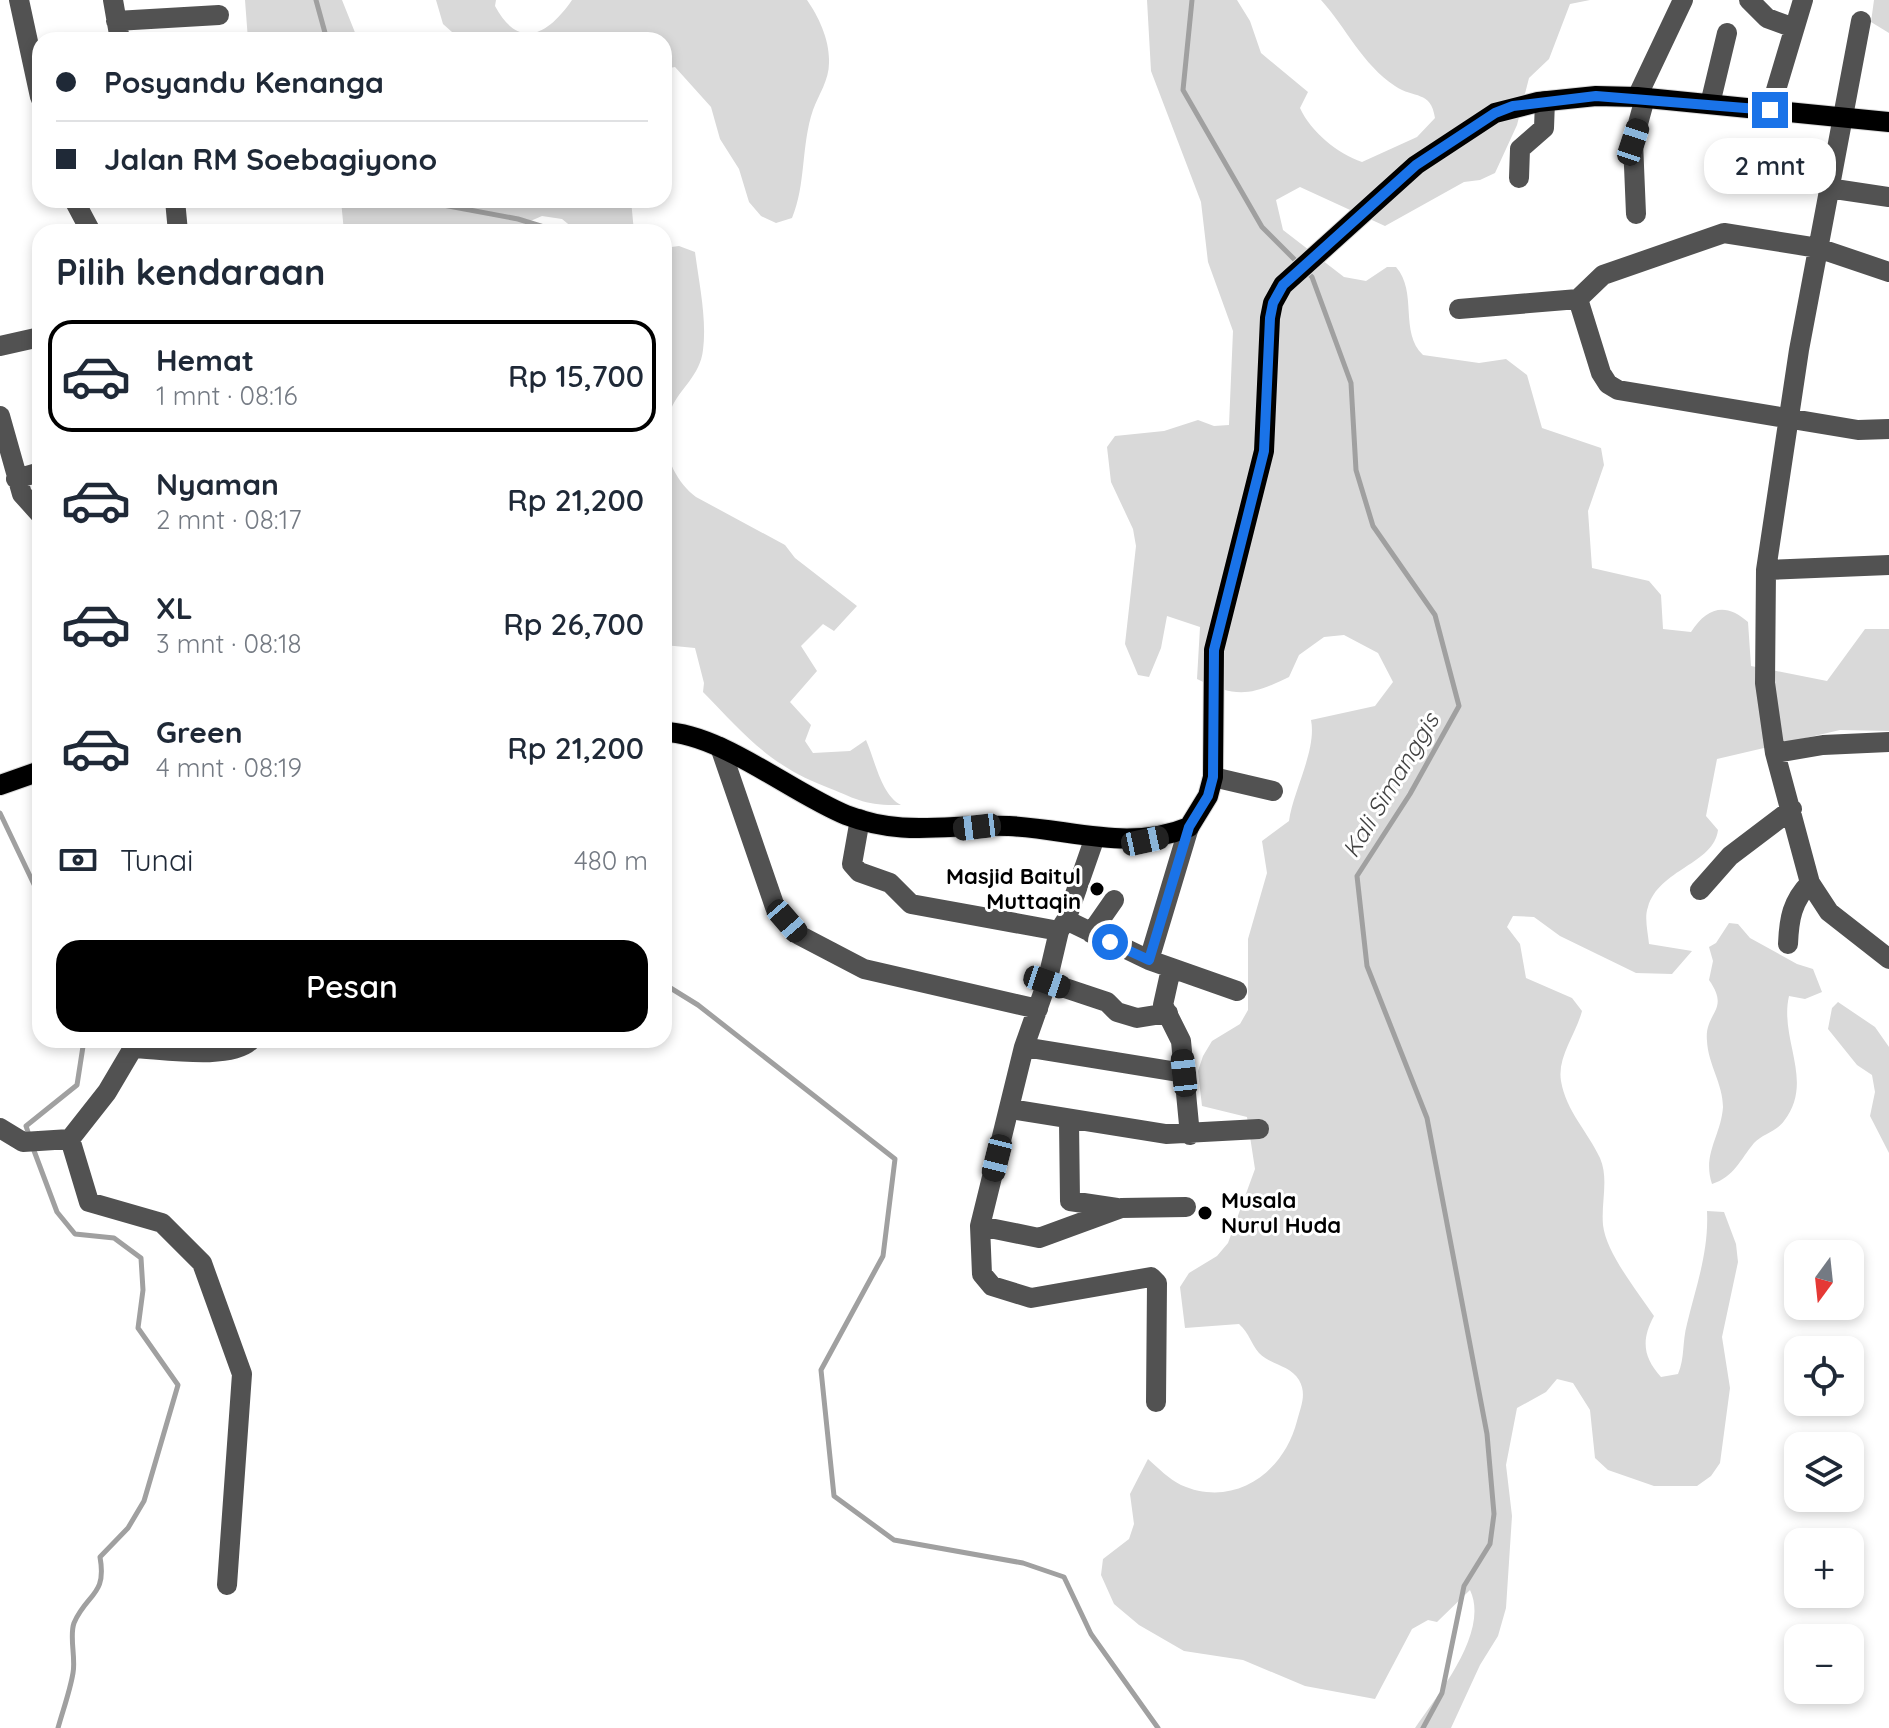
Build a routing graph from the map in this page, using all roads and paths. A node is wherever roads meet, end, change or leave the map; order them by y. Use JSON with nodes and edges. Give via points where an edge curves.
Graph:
{"nodes":[{"id":1,"x":19,"y":0,"type":"edge"},
{"id":2,"x":1683,"y":0,"type":"edge"},
{"id":3,"x":1749,"y":0,"type":"edge"},
{"id":4,"x":1803,"y":0,"type":"edge"},
{"id":5,"x":219,"y":15,"type":"dead end"},
{"id":6,"x":116,"y":20,"type":"edge"},
{"id":7,"x":1861,"y":21,"type":"dead end"},
{"id":8,"x":1794,"y":28,"type":"junction"},
{"id":9,"x":1727,"y":33,"type":"dead end"},
{"id":10,"x":32,"y":60,"type":"edge"},
{"id":11,"x":1641,"y":98,"type":"junction"},
{"id":12,"x":1545,"y":101,"type":"junction"},
{"id":13,"x":1710,"y":104,"type":"junction"},
{"id":14,"x":1770,"y":110,"type":"junction"},
{"id":15,"x":1840,"y":118,"type":"junction"},
{"id":16,"x":1889,"y":122,"type":"edge"},
{"id":17,"x":1519,"y":178,"type":"dead end"},
{"id":18,"x":1828,"y":188,"type":"junction"},
{"id":19,"x":1889,"y":197,"type":"edge"},
{"id":20,"x":1636,"y":214,"type":"dead end"},
{"id":21,"x":1818,"y":248,"type":"junction"},
{"id":22,"x":1889,"y":272,"type":"edge"},
{"id":23,"x":1578,"y":299,"type":"junction"},
{"id":24,"x":1459,"y":309,"type":"dead end"},
{"id":25,"x":32,"y":339,"type":"edge"},
{"id":26,"x":0,"y":346,"type":"edge"},
{"id":27,"x":0,"y":416,"type":"edge"},
{"id":28,"x":1788,"y":419,"type":"junction"},
{"id":29,"x":1889,"y":429,"type":"edge"},
{"id":30,"x":32,"y":474,"type":"edge"},
{"id":31,"x":16,"y":479,"type":"junction"},
{"id":32,"x":32,"y":505,"type":"edge"},
{"id":33,"x":1889,"y":565,"type":"edge"},
{"id":34,"x":1766,"y":570,"type":"junction"},
{"id":35,"x":672,"y":733,"type":"edge"},
{"id":36,"x":1889,"y":742,"type":"edge"},
{"id":37,"x":720,"y":747,"type":"junction"},
{"id":38,"x":1775,"y":753,"type":"junction"},
{"id":39,"x":32,"y":772,"type":"edge"},
{"id":40,"x":1213,"y":777,"type":"junction"},
{"id":41,"x":0,"y":785,"type":"edge"},
{"id":42,"x":1273,"y":791,"type":"dead end"},
{"id":43,"x":1792,"y":809,"type":"junction"},
{"id":44,"x":860,"y":819,"type":"junction"},
{"id":45,"x":1189,"y":827,"type":"junction"},
{"id":46,"x":1095,"y":837,"type":"junction"},
{"id":47,"x":1810,"y":883,"type":"junction"},
{"id":48,"x":1700,"y":890,"type":"dead end"},
{"id":49,"x":1114,"y":900,"type":"dead end"},
{"id":50,"x":1062,"y":926,"type":"junction"},
{"id":51,"x":1091,"y":933,"type":"junction"},
{"id":52,"x":1788,"y":944,"type":"dead end"},
{"id":53,"x":1889,"y":959,"type":"edge"},
{"id":54,"x":1149,"y":960,"type":"junction"},
{"id":55,"x":1171,"y":969,"type":"junction"},
{"id":56,"x":1047,"y":982,"type":"junction"},
{"id":57,"x":1237,"y":991,"type":"dead end"},
{"id":58,"x":1038,"y":1009,"type":"junction"},
{"id":59,"x":1168,"y":1013,"type":"junction"},
{"id":60,"x":1024,"y":1047,"type":"junction"},
{"id":61,"x":131,"y":1048,"type":"edge"},
{"id":62,"x":177,"y":1048,"type":"edge"},
{"id":63,"x":244,"y":1048,"type":"edge"},
{"id":64,"x":1184,"y":1073,"type":"junction"},
{"id":65,"x":1011,"y":1109,"type":"junction"},
{"id":66,"x":1069,"y":1121,"type":"junction"},
{"id":67,"x":0,"y":1128,"type":"edge"},
{"id":68,"x":1259,"y":1129,"type":"dead end"},
{"id":69,"x":1190,"y":1135,"type":"junction"},
{"id":70,"x":70,"y":1139,"type":"junction"},
{"id":71,"x":1186,"y":1207,"type":"dead end"},
{"id":72,"x":1121,"y":1208,"type":"junction"},
{"id":73,"x":980,"y":1226,"type":"junction"},
{"id":74,"x":1156,"y":1402,"type":"dead end"},
{"id":75,"x":227,"y":1585,"type":"dead end"}],
"edges":[{"from":1,"to":10,"type":"street"},
{"from":2,"to":11,"type":"street"},
{"from":3,"to":8,"type":"street","via":[[1767,18]]},
{"from":4,"to":8,"type":"street"},
{"from":5,"to":6,"type":"street"},
{"from":7,"to":15,"type":"street"},
{"from":8,"to":14,"type":"street"},
{"from":9,"to":13,"type":"street"},
{"from":11,"to":12,"type":"main road"},
{"from":11,"to":13,"type":"main road"},
{"from":11,"to":20,"type":"street","via":[[1633,142]]},
{"from":12,"to":17,"type":"street","via":[[1544,128],[1520,149]]},
{"from":12,"to":40,"type":"main road","via":[[1495,113],[1416,165],[1283,285],[1273,303],[1264,451],[1214,650]]},
{"from":13,"to":14,"type":"main road"},
{"from":14,"to":15,"type":"main road"},
{"from":15,"to":16,"type":"main road"},
{"from":15,"to":18,"type":"street"},
{"from":18,"to":19,"type":"street"},
{"from":18,"to":21,"type":"street"},
{"from":21,"to":22,"type":"street"},
{"from":21,"to":23,"type":"street","via":[[1724,233],[1603,275]]},
{"from":21,"to":28,"type":"street"},
{"from":23,"to":24,"type":"street"},
{"from":23,"to":28,"type":"street","via":[[1608,384],[1618,390]]},
{"from":25,"to":26,"type":"street"},
{"from":27,"to":31,"type":"street"},
{"from":28,"to":29,"type":"street","via":[[1858,430]]},
{"from":28,"to":34,"type":"street"},
{"from":30,"to":31,"type":"street"},
{"from":31,"to":32,"type":"street"},
{"from":33,"to":34,"type":"street"},
{"from":34,"to":38,"type":"street","via":[[1765,683]]},
{"from":35,"to":37,"type":"main road"},
{"from":36,"to":38,"type":"street"},
{"from":37,"to":44,"type":"main road","via":[[813,800]]},
{"from":37,"to":58,"type":"street","via":[[775,907],[799,935],[864,969]]},
{"from":38,"to":43,"type":"street"},
{"from":39,"to":41,"type":"main road"},
{"from":40,"to":42,"type":"street"},
{"from":40,"to":45,"type":"main road"},
{"from":43,"to":47,"type":"street"},
{"from":43,"to":48,"type":"street","via":[[1730,856]]},
{"from":44,"to":46,"type":"main road","via":[[917,830],[1009,826]]},
{"from":44,"to":50,"type":"street","via":[[852,864],[859,872],[890,883],[911,904]]},
{"from":45,"to":46,"type":"main road","via":[[1145,841]]},
{"from":45,"to":54,"type":"street"},
{"from":46,"to":50,"type":"street"},
{"from":47,"to":52,"type":"street","via":[[1793,907]]},
{"from":47,"to":53,"type":"street","via":[[1829,912]]},
{"from":49,"to":51,"type":"street"},
{"from":50,"to":51,"type":"street"},
{"from":50,"to":56,"type":"street"},
{"from":51,"to":54,"type":"street"},
{"from":54,"to":55,"type":"street"},
{"from":55,"to":57,"type":"street"},
{"from":55,"to":59,"type":"street","via":[[1163,1005]]},
{"from":56,"to":58,"type":"street"},
{"from":56,"to":59,"type":"street","via":[[1137,1018]]},
{"from":58,"to":60,"type":"street"},
{"from":59,"to":64,"type":"street","via":[[1181,1041]]},
{"from":60,"to":64,"type":"street"},
{"from":60,"to":65,"type":"street"},
{"from":61,"to":70,"type":"street","via":[[107,1092]]},
{"from":62,"to":63,"type":"street"},
{"from":64,"to":69,"type":"street"},
{"from":65,"to":66,"type":"street"},
{"from":65,"to":73,"type":"street"},
{"from":66,"to":69,"type":"street"},
{"from":66,"to":72,"type":"street","via":[[1070,1201]]},
{"from":67,"to":70,"type":"street","via":[[32,1142]]},
{"from":68,"to":69,"type":"street"},
{"from":70,"to":75,"type":"street","via":[[89,1202],[162,1223],[202,1263],[242,1374]]},
{"from":71,"to":72,"type":"street"},
{"from":72,"to":73,"type":"street","via":[[1039,1238]]},
{"from":73,"to":74,"type":"street","via":[[985,1281],[1010,1294],[1031,1298],[1142,1277],[1157,1283]]}]}
